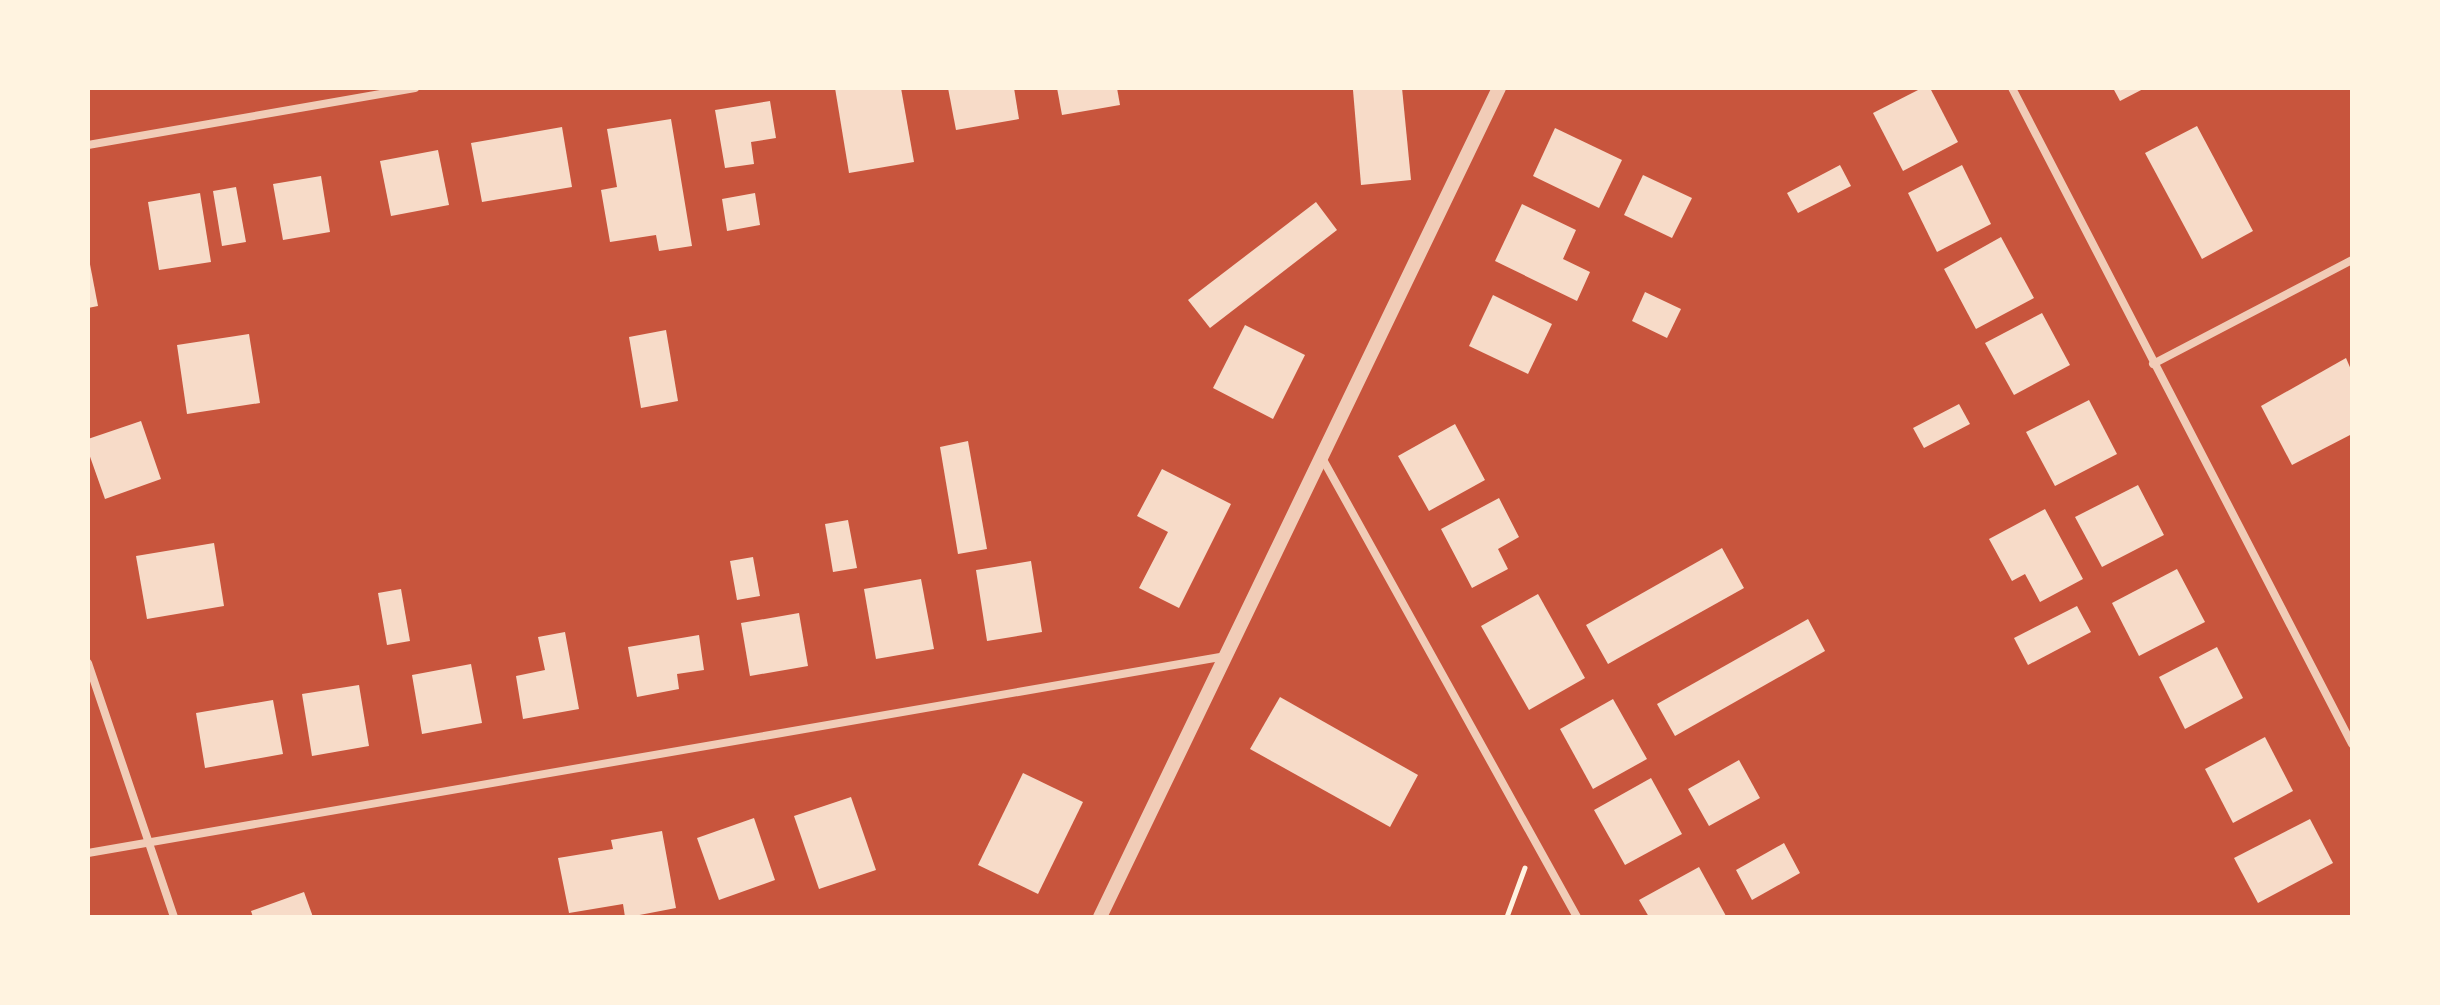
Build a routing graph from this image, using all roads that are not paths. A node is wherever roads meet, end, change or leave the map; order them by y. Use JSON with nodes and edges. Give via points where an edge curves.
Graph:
{"nodes":[{"id":1,"x":415,"y":88,"type":"edge"},
{"id":2,"x":1499,"y":88,"type":"edge"},
{"id":3,"x":2012,"y":88,"type":"edge"},
{"id":4,"x":88,"y":145,"type":"edge"},
{"id":5,"x":2352,"y":260,"type":"edge"},
{"id":6,"x":2153,"y":364,"type":"junction"},
{"id":7,"x":1320,"y":455,"type":"junction"},
{"id":8,"x":1226,"y":656,"type":"junction"},
{"id":9,"x":88,"y":663,"type":"edge"},
{"id":10,"x":2352,"y":744,"type":"edge"},
{"id":11,"x":149,"y":842,"type":"junction"},
{"id":12,"x":88,"y":853,"type":"edge"},
{"id":13,"x":174,"y":917,"type":"edge"},
{"id":14,"x":1100,"y":917,"type":"edge"},
{"id":15,"x":1577,"y":917,"type":"edge"}],
"edges":[{"from":1,"to":4,"type":"street"},
{"from":2,"to":7,"type":"street"},
{"from":3,"to":6,"type":"street"},
{"from":5,"to":6,"type":"street"},
{"from":6,"to":10,"type":"street"},
{"from":7,"to":8,"type":"street"},
{"from":7,"to":15,"type":"street"},
{"from":8,"to":11,"type":"street"},
{"from":8,"to":14,"type":"street"},
{"from":9,"to":11,"type":"street"},
{"from":11,"to":12,"type":"street"},
{"from":11,"to":13,"type":"street"}]}
